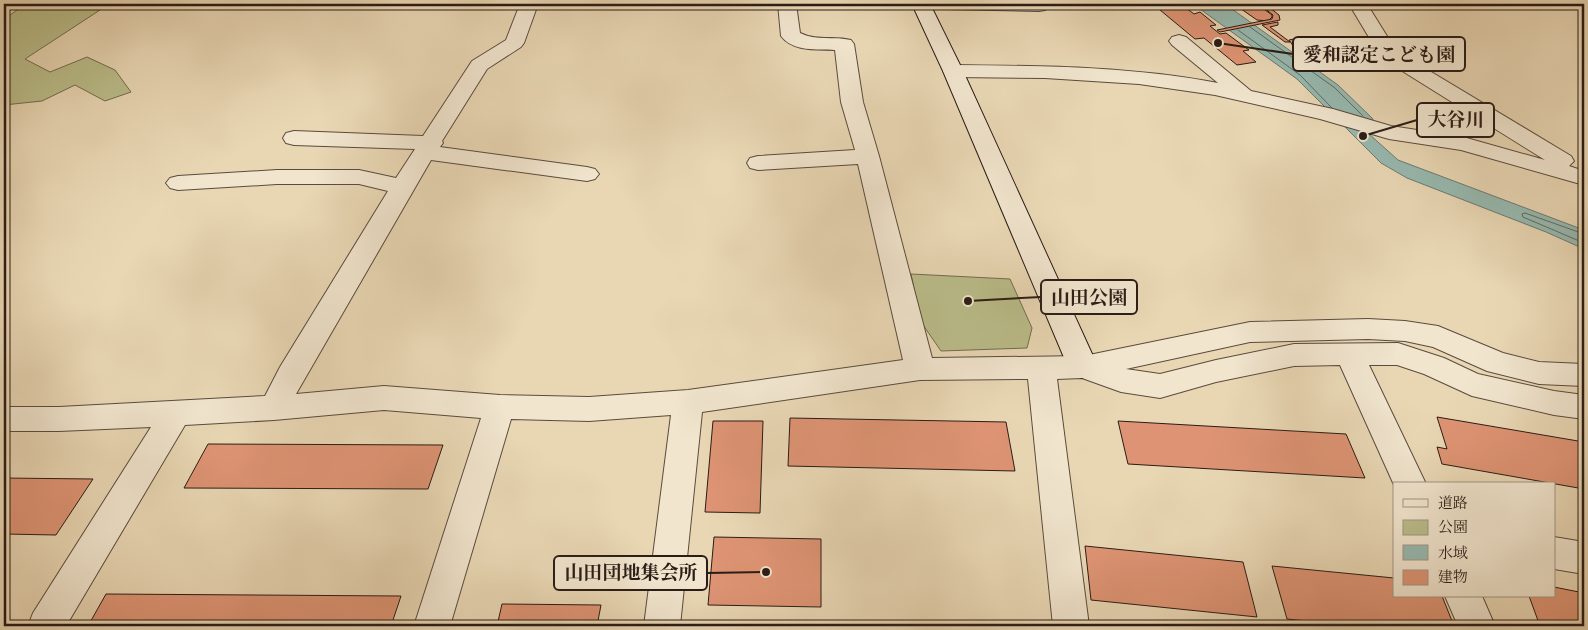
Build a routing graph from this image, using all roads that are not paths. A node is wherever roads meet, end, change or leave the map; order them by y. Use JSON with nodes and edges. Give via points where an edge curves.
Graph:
{"nodes":[{"id":1,"x":529,"y":4,"type":"edge"},
{"id":2,"x":787,"y":4,"type":"edge"},
{"id":3,"x":921,"y":4,"type":"edge"},
{"id":4,"x":945,"y":4,"type":"edge"},
{"id":5,"x":1358,"y":4,"type":"edge"},
{"id":6,"x":1039,"y":6,"type":"dead end"},
{"id":7,"x":1179,"y":41,"type":"dead end"},
{"id":8,"x":953,"y":71,"type":"junction"},
{"id":9,"x":1243,"y":94,"type":"junction"},
{"id":10,"x":294,"y":138,"type":"dead end"},
{"id":11,"x":429,"y":147,"type":"junction"},
{"id":12,"x":868,"y":156,"type":"junction"},
{"id":13,"x":758,"y":163,"type":"dead end"},
{"id":14,"x":1584,"y":172,"type":"edge"},
{"id":15,"x":587,"y":174,"type":"dead end"},
{"id":16,"x":1584,"y":178,"type":"edge"},
{"id":17,"x":178,"y":183,"type":"dead end"},
{"id":18,"x":402,"y":186,"type":"junction"},
{"id":19,"x":1349,"y":354,"type":"junction"},
{"id":20,"x":1041,"y":367,"type":"junction"},
{"id":21,"x":1082,"y":367,"type":"junction"},
{"id":22,"x":920,"y":369,"type":"junction"},
{"id":23,"x":1584,"y":375,"type":"edge"},
{"id":24,"x":688,"y":402,"type":"junction"},
{"id":25,"x":1584,"y":406,"type":"edge"},
{"id":26,"x":500,"y":407,"type":"junction"},
{"id":27,"x":274,"y":408,"type":"junction"},
{"id":28,"x":178,"y":412,"type":"junction"},
{"id":29,"x":4,"y":419,"type":"edge"},
{"id":30,"x":1409,"y":482,"type":"edge"},
{"id":31,"x":1556,"y":553,"type":"edge"},
{"id":32,"x":1584,"y":558,"type":"edge"},
{"id":33,"x":1464,"y":598,"type":"edge"},
{"id":34,"x":46,"y":626,"type":"edge"},
{"id":35,"x":432,"y":626,"type":"edge"},
{"id":36,"x":662,"y":626,"type":"edge"},
{"id":37,"x":1071,"y":626,"type":"edge"},
{"id":38,"x":1477,"y":626,"type":"edge"}],
"edges":[{"from":1,"to":11,"type":"street","via":[[514,43],[479,65]]},
{"from":2,"to":12,"type":"street","via":[[791,36],[804,43],[844,44],[852,102]]},
{"from":3,"to":8,"type":"street"},
{"from":4,"to":6,"type":"street"},
{"from":5,"to":14,"type":"street","via":[[1378,38],[1406,64]]},
{"from":7,"to":9,"type":"street"},
{"from":8,"to":9,"type":"street","via":[[1139,78]]},
{"from":8,"to":21,"type":"street"},
{"from":9,"to":16,"type":"street","via":[[1389,132],[1463,144]]},
{"from":10,"to":11,"type":"street"},
{"from":11,"to":15,"type":"street"},
{"from":11,"to":18,"type":"street"},
{"from":12,"to":13,"type":"street"},
{"from":12,"to":22,"type":"street"},
{"from":17,"to":18,"type":"street","via":[[277,177],[359,178]]},
{"from":18,"to":27,"type":"street","via":[[290,375]]},
{"from":19,"to":21,"type":"street","via":[[1294,355],[1160,386],[1121,380]]},
{"from":19,"to":25,"type":"street","via":[[1398,354],[1472,384],[1554,403]]},
{"from":19,"to":30,"type":"street"},
{"from":20,"to":21,"type":"street"},
{"from":20,"to":22,"type":"street"},
{"from":20,"to":37,"type":"street"},
{"from":21,"to":23,"type":"street","via":[[1250,332],[1368,329],[1438,337],[1497,363],[1539,374]]},
{"from":22,"to":24,"type":"street"},
{"from":24,"to":26,"type":"street","via":[[589,409]]},
{"from":24,"to":36,"type":"street"},
{"from":26,"to":27,"type":"street","via":[[384,398]]},
{"from":26,"to":35,"type":"street"},
{"from":27,"to":28,"type":"street"},
{"from":28,"to":29,"type":"street"},
{"from":28,"to":34,"type":"street"},
{"from":31,"to":32,"type":"street"},
{"from":33,"to":38,"type":"street"}]}
